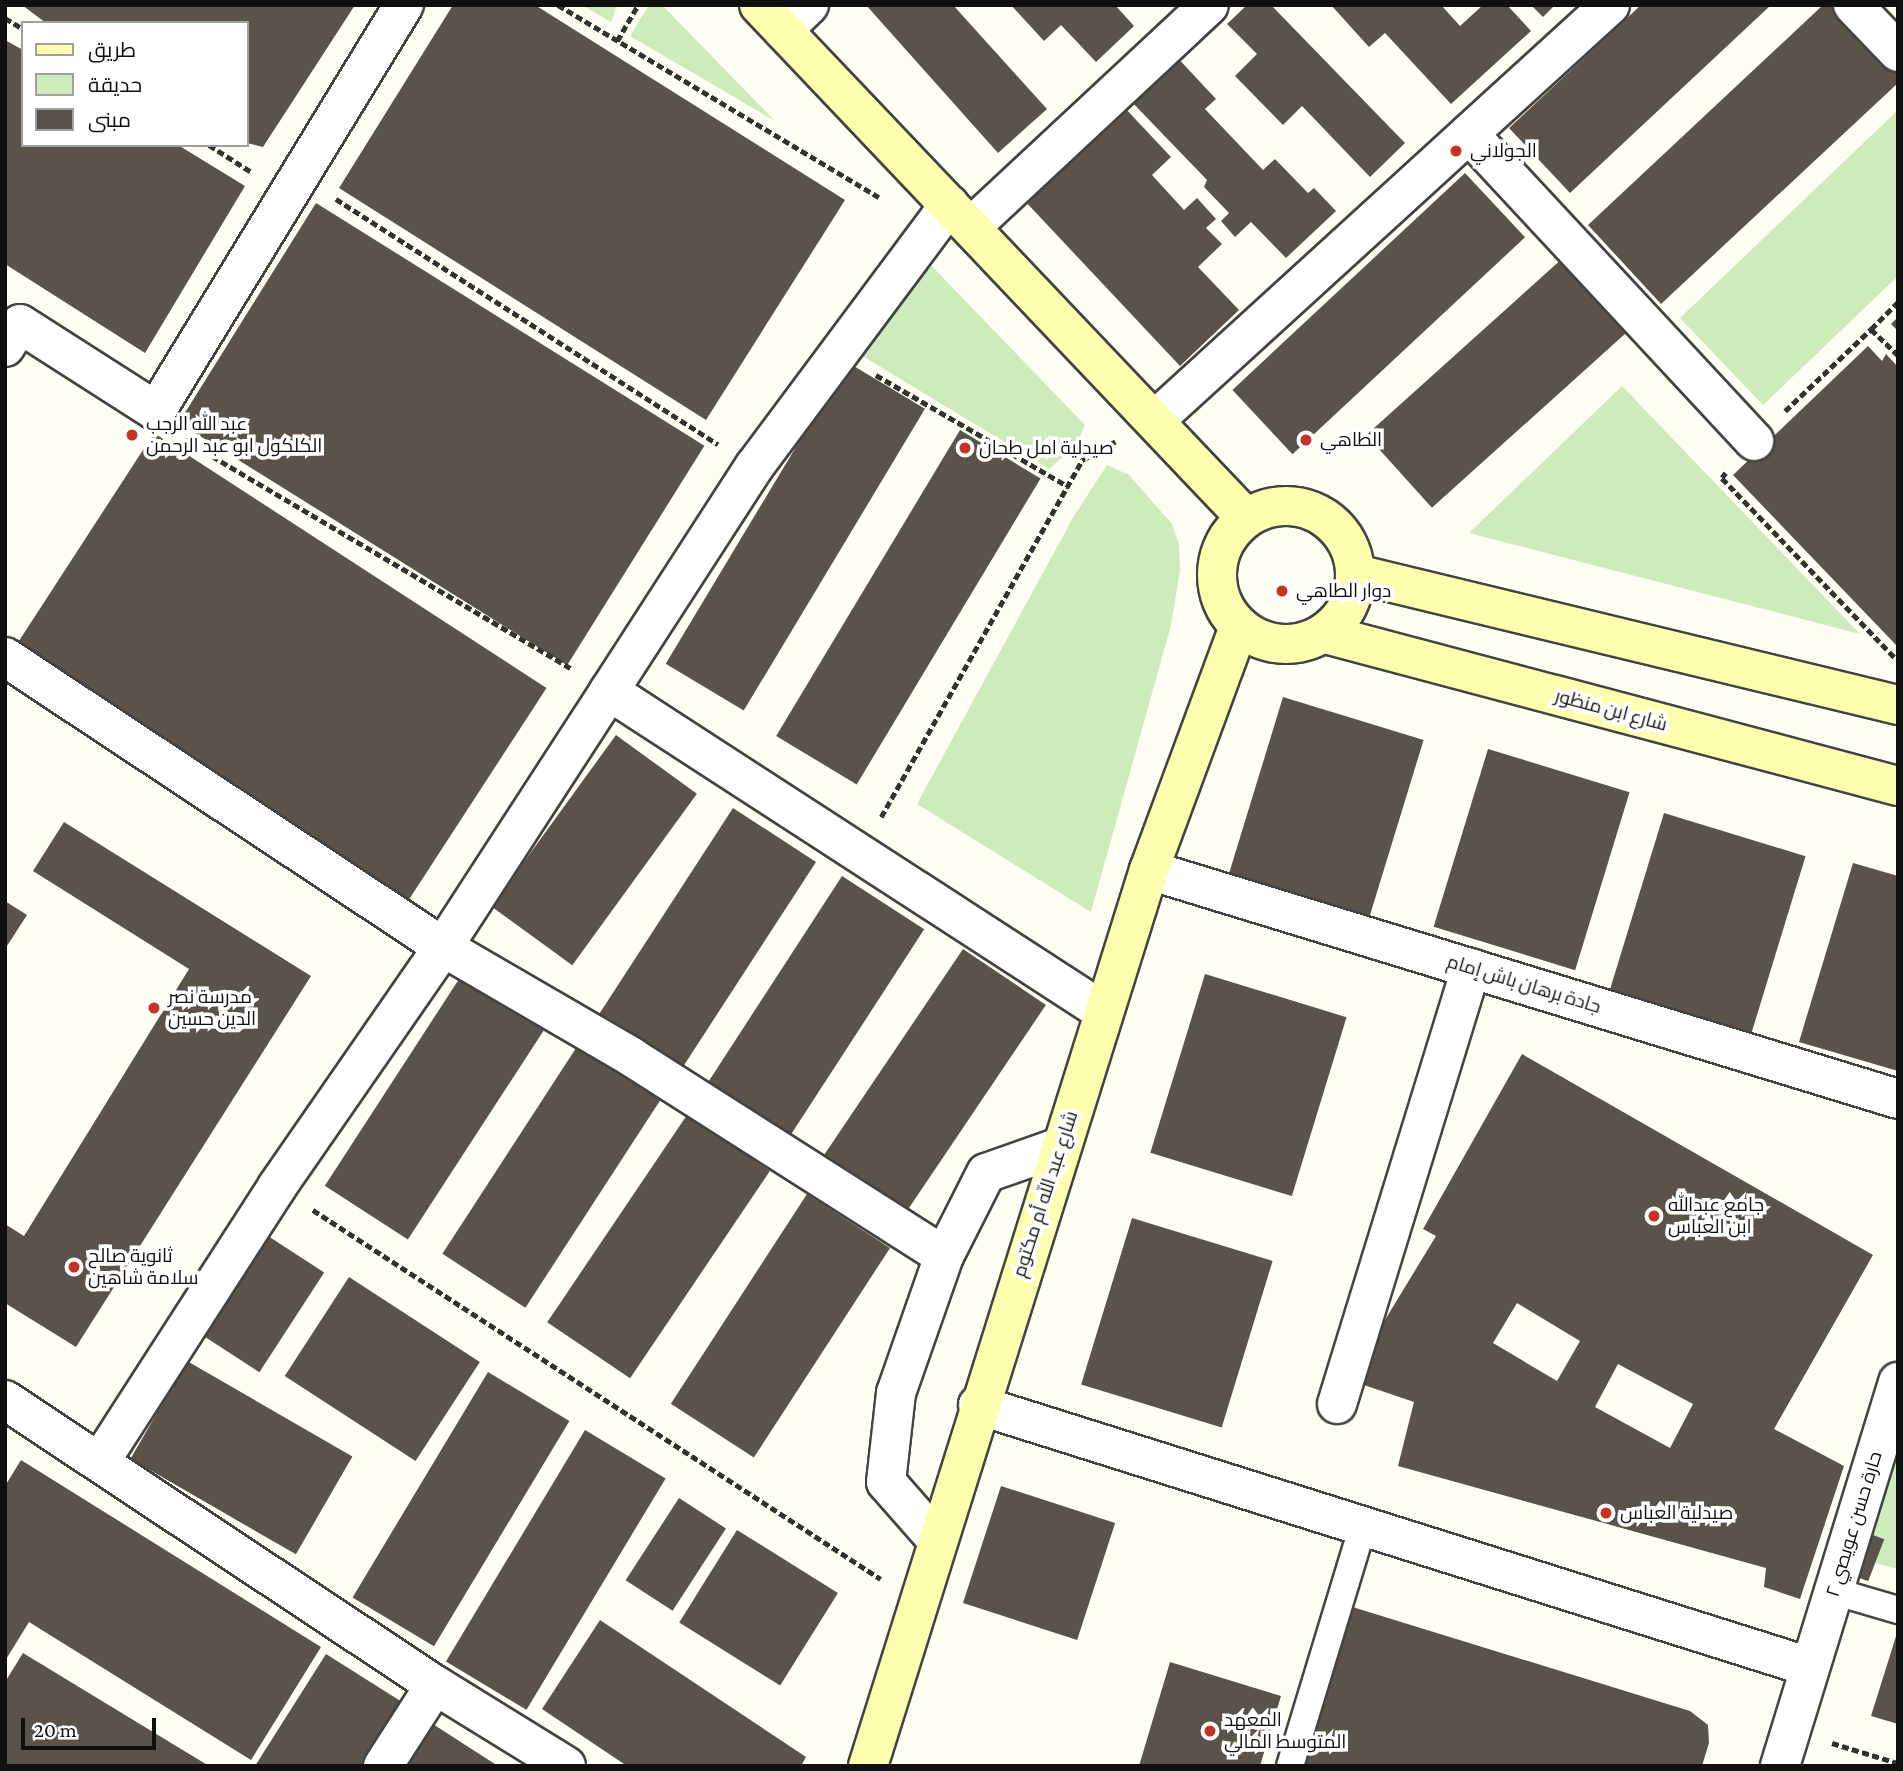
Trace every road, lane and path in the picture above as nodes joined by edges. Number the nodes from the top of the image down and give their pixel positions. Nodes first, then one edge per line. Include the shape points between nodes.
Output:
1 (404, 5) edge
2 (558, 5) edge
3 (638, 5) edge
4 (1209, 5) edge
5 (1610, 5) edge
6 (1853, 5) edge
7 (783, 14) edge
8 (5, 18) edge
9 (21, 28) edge
10 (617, 41) junction
11 (1898, 52) edge
12 (1469, 134) junction
13 (213, 147) edge
14 (293, 185) junction
15 (950, 220) junction
16 (1898, 302) edge
17 (1871, 329) junction
18 (5, 347) edge
19 (836, 352) junction
20 (1898, 355) edge
21 (156, 411) junction
22 (1155, 420) junction
23 (1754, 441) junction
24 (754, 467) junction
25 (1069, 487) junction
26 (1246, 518) junction
27 (1356, 573) junction
28 (1238, 627) junction
29 (1325, 634) junction
30 (5, 657) edge
31 (1898, 661) edge
32 (609, 691) junction
33 (1898, 705) edge
34 (1898, 786) edge
35 (861, 855) junction
36 (1149, 870) junction
37 (443, 947) junction
38 (1471, 968) junction
39 (1104, 1012) junction
40 (1898, 1099) edge
41 (1060, 1147) junction
42 (277, 1187) junction
43 (944, 1256) junction
44 (1898, 1382) edge
45 (5, 1400) edge
46 (1337, 1404) dead end
47 (978, 1405) junction
48 (101, 1460) junction
49 (1363, 1526) junction
50 (937, 1540) junction
51 (1833, 1591) junction
52 (919, 1600) junction
53 (1898, 1610) edge
54 (1810, 1667) junction
55 (435, 1685) junction
56 (1791, 1730) junction
57 (1898, 1763) edge
58 (383, 1766) edge
59 (565, 1766) edge
60 (868, 1766) edge
61 (1290, 1766) edge
62 (1780, 1766) edge

1 - 14 street
2 - 10 path
3 - 10 path
4 - 15 street
5 - 12 street
6 - 11 street
7 - 15 main road
8 - 9 path
10 - 15 path
12 - 22 street
12 - 23 street
13 - 14 path
14 - 21 street
14 - 24 path
15 - 19 street
15 - 22 main road
16 - 17 path
17 - 20 path
17 - 23 path
18 - 21 street via 20,324
19 - 24 street
19 - 25 path
21 - 32 path via 165,428
22 - 25 path via 1082,460
22 - 26 main road
23 - 31 path via 1722,478
24 - 32 street
25 - 35 path via 923,737
26 - 27 main road via 1286,505 1327,518 1347,543
26 - 28 main road via 1230,532 1216,570 1217,591
27 - 29 main road via 1353,596 1342,617
27 - 33 main road
28 - 29 main road via 1258,640 1281,645 1304,643
28 - 36 main road, شارع عبد اللّه أم مكتوم
29 - 34 main road, شارع ابن منظور
30 - 37 street
32 - 35 street
32 - 37 street
35 - 39 street
36 - 38 street, جادة برهان باش إمام
36 - 39 main road, شارع عبد اللّه أم مكتوم
37 - 42 street
37 - 43 street via 632,1057
38 - 40 street, جادة برهان باش إمام
38 - 46 street
39 - 41 main road, شارع عبد اللّه أم مكتوم
41 - 43 street via 986,1172
41 - 47 main road, شارع عبد اللّه أم مكتوم
42 - 48 street
42 - 52 path
43 - 50 street via 896,1393 886,1482
44 - 51 street, حارة حسن عويصي ٢
45 - 48 street
47 - 49 street
47 - 50 main road, شارع عبد اللّه أم مكتوم
48 - 55 street
49 - 54 street
49 - 61 lane
50 - 52 main road, شارع عبد اللّه أم مكتوم
51 - 53 lane
51 - 54 street, حارة حسن عويصي ٢
52 - 60 main road, شارع عبد اللّه أم مكتوم
54 - 56 street, حارة حسن عويصي ٢
55 - 58 street
55 - 59 street
56 - 57 path
56 - 62 street, حارة حسن عويصي ٢

